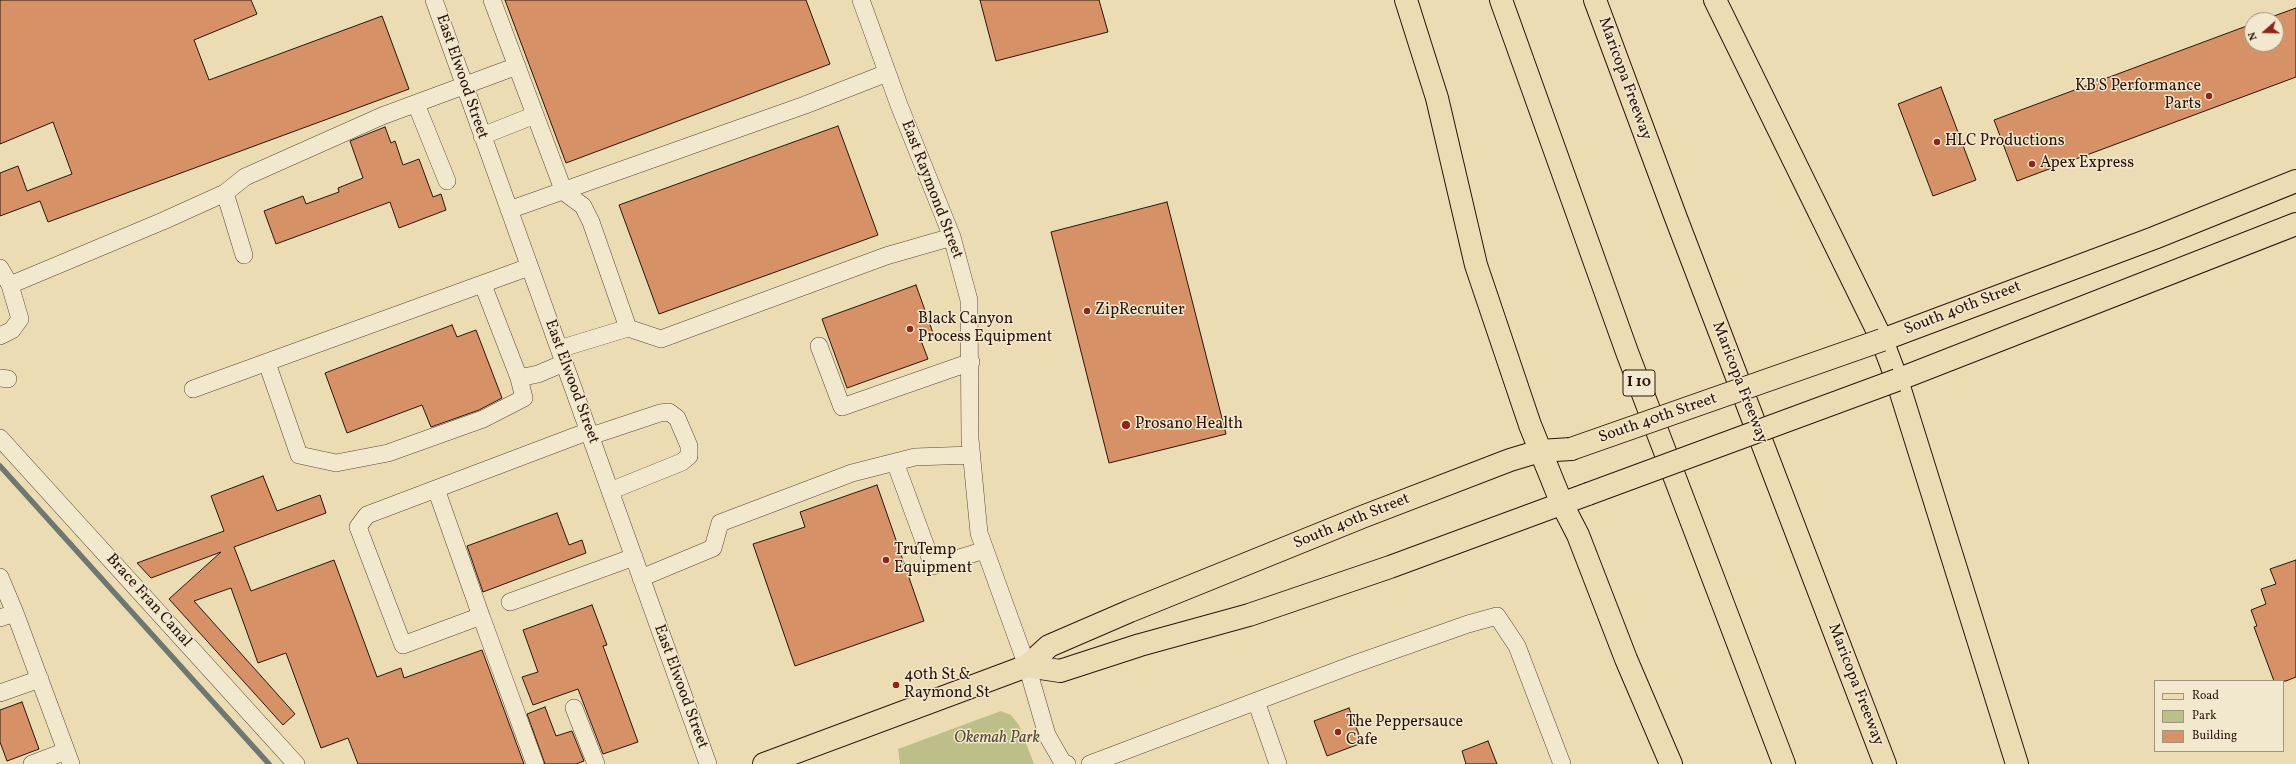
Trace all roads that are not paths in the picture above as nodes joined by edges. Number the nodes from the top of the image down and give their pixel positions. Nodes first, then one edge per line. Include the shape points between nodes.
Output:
1 (434, 0) edge
2 (492, 0) edge
3 (861, 0) edge
4 (1406, 0) edge
5 (1501, 0) edge
6 (1595, 0) edge
7 (1715, 0) edge
8 (517, 66) junction
9 (887, 73) junction
10 (464, 86) junction
11 (416, 104) junction
12 (535, 115) junction
13 (482, 136) junction
14 (447, 181) dead end
15 (2296, 181) edge
16 (564, 192) junction
17 (224, 193) junction
18 (509, 210) junction
19 (2296, 224) edge
20 (952, 237) junction
21 (244, 255) dead end
22 (529, 267) junction
23 (0, 268) edge
24 (10, 285) junction
25 (482, 285) junction
26 (628, 328) junction
27 (0, 336) edge
28 (1882, 340) junction
29 (819, 346) dead end
30 (562, 356) junction
31 (971, 362) junction
32 (267, 363) junction
33 (519, 378) junction
34 (1897, 380) junction
35 (193, 389) dead end
36 (590, 434) junction
37 (0, 438) edge
38 (1540, 451) junction
39 (972, 455) junction
40 (895, 462) junction
41 (436, 489) junction
42 (610, 491) junction
43 (1562, 504) junction
44 (985, 550) junction
45 (634, 558) junction
46 (0, 577) edge
47 (641, 578) junction
48 (510, 602) dead end
49 (8, 616) edge
50 (481, 616) junction
51 (1027, 666) junction
52 (40, 679) junction
53 (0, 693) edge
54 (1256, 701) junction
55 (574, 708) dead end
56 (800, 757) edge
57 (69, 758) edge
58 (32, 764) edge
59 (296, 764) edge
60 (535, 764) edge
61 (596, 764) edge
62 (708, 764) edge
63 (764, 764) edge
64 (1067, 764) edge
65 (1090, 764) edge
66 (1278, 764) edge
67 (1562, 764) edge
68 (1671, 764) edge
69 (1784, 764) edge
70 (1885, 764) edge
71 (2017, 764) edge

1 - 10 street, East Elwood Street
2 - 8 street
3 - 9 street, East Raymond Street
4 - 38 main road via 1437,98 1476,265
5 - 69 main road, I 10 via 1627,352
6 - 70 main road, Maricopa Freeway via 1681,233
7 - 28 main road
8 - 10 street
8 - 12 street
9 - 16 street
9 - 20 street, East Raymond Street
10 - 11 street
10 - 13 street, East Elwood Street
11 - 14 street
11 - 17 street via 382,116 245,177
12 - 13 street
12 - 16 street
13 - 18 street, East Elwood Street
15 - 28 main road, South 40th Street via 2154,238
16 - 18 street
16 - 26 street via 583,206 591,222
17 - 21 street
17 - 24 street
18 - 22 street, East Elwood Street
19 - 34 main road, South 40th Street
20 - 26 street via 886,256 661,339
20 - 31 street, East Raymond Street via 969,300
22 - 25 street
22 - 30 street, East Elwood Street
23 - 24 street
24 - 27 street via 20,319 12,330
25 - 32 street
25 - 33 street
26 - 30 street
28 - 34 main road
28 - 38 main road, South 40th Street, bridge via 1571,449
29 - 31 street via 842,407
30 - 33 street via 538,374
30 - 36 street, East Elwood Street
31 - 39 street, East Raymond Street
32 - 33 street via 299,455 336,463 388,453 483,419 524,398
32 - 35 street
34 - 43 main road, South 40th Street, bridge
34 - 71 main road
36 - 41 street
36 - 42 street, East Elwood Street
36 - 42 street via 669,412 677,418 689,446 689,456 682,462
37 - 59 street, Brace Fran Canal
38 - 43 main road
38 - 51 main road, South 40th Street via 1510,460 1384,509 1130,611 1049,646
39 - 40 street via 915,457
39 - 44 street, East Raymond Street via 979,533
40 - 44 street via 933,566
40 - 47 street via 852,473 720,523 714,548
41 - 50 street
41 - 50 street via 367,515 358,527 403,646
42 - 45 street, East Elwood Street
43 - 51 main road, South 40th Street via 1249,615 1140,645 1060,671
43 - 68 main road via 1578,535 1626,659
44 - 51 street, East Raymond Street
45 - 47 street, East Elwood Street
45 - 48 street
46 - 49 street
47 - 62 street, East Elwood Street
49 - 52 street
50 - 60 street
51 - 56 main road, South 40th Street
51 - 64 street via 1047,735 1063,763
52 - 53 street
52 - 57 street
54 - 65 street
54 - 66 street
54 - 67 street via 1468,624 1497,616 1517,646
55 - 61 street
56 - 63 main road, South 40th Street
57 - 58 street

